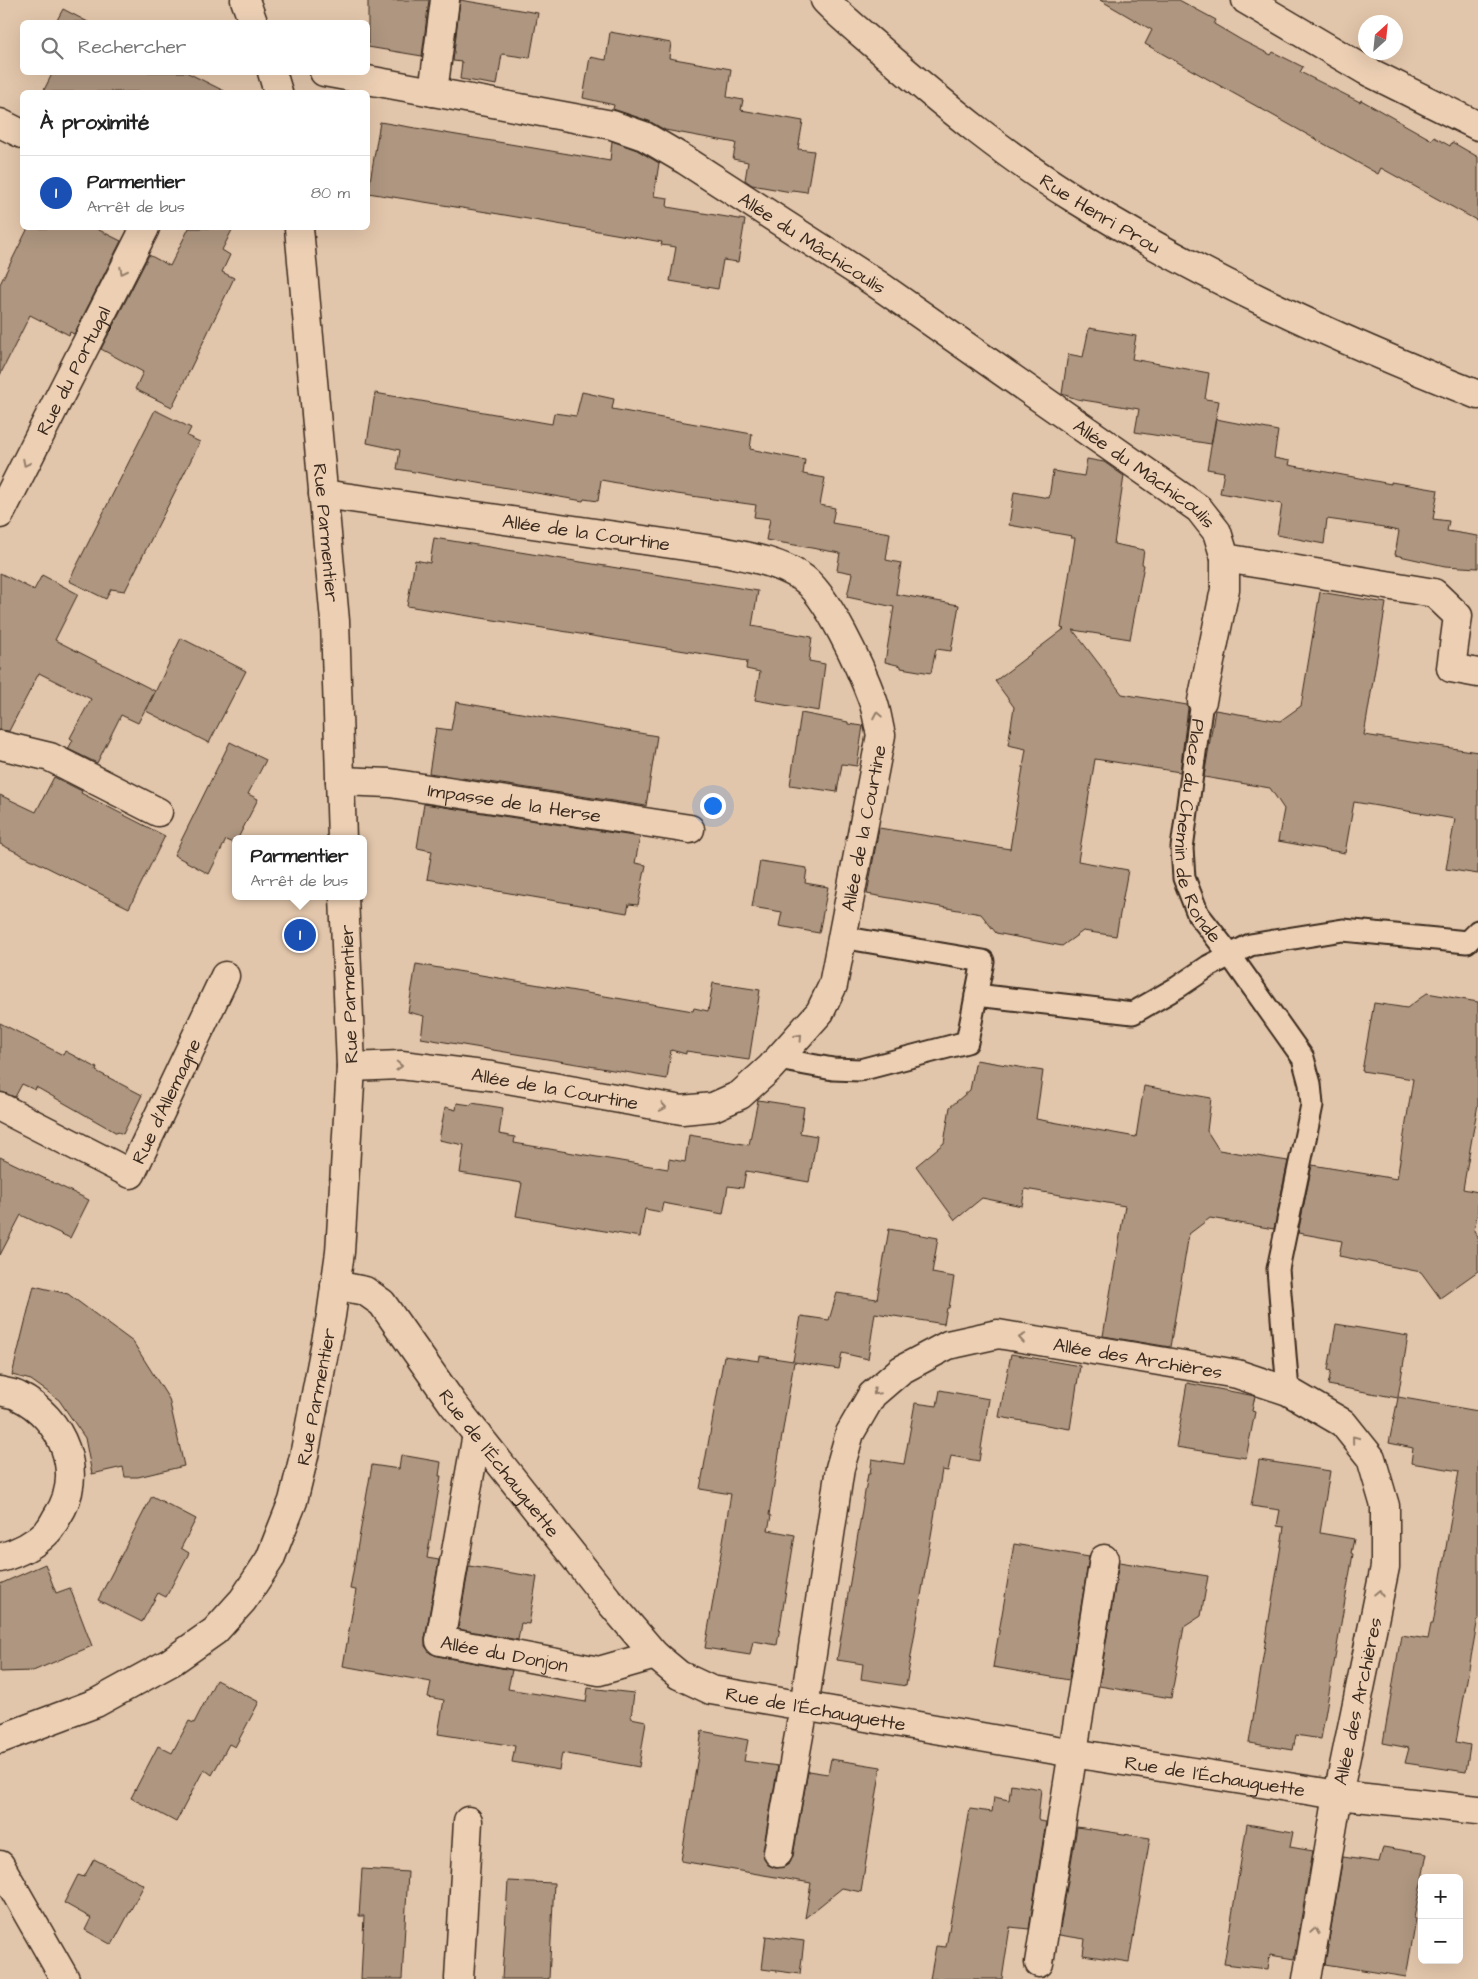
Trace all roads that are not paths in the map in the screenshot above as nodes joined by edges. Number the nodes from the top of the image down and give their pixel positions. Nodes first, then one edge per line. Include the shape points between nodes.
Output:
1 (245, 0) edge
2 (445, 0) edge
3 (825, 0) edge
4 (1246, 0) edge
5 (252, 20) edge
6 (273, 75) edge
7 (340, 75) edge
8 (277, 90) edge
9 (433, 92) junction
10 (0, 123) edge
11 (1478, 126) edge
12 (20, 133) edge
13 (145, 230) edge
14 (299, 230) edge
15 (1412, 368) junction
16 (1478, 375) edge
17 (1478, 395) edge
18 (323, 494) junction
19 (0, 514) edge
20 (1225, 558) junction
21 (1478, 673) edge
22 (1202, 700) joint
23 (0, 745) edge
24 (340, 781) junction
25 (158, 812) dead end
26 (690, 829) dead end
27 (342, 835) edge
28 (344, 900) edge
29 (842, 937) junction
30 (1474, 943) edge
31 (1230, 955) junction
32 (225, 976) dead end
33 (976, 995) junction
34 (778, 1059) junction
35 (351, 1067) junction
36 (0, 1107) edge
37 (335, 1285) junction
38 (0, 1391) edge
39 (1288, 1391) junction
40 (477, 1434) junction
41 (0, 1558) edge
42 (1104, 1559) dead end
43 (655, 1655) junction
44 (804, 1707) junction
45 (0, 1739) edge
46 (1073, 1752) junction
47 (1338, 1795) junction
48 (1478, 1810) edge
49 (468, 1821) dead end
50 (778, 1853) dead end
51 (0, 1865) edge
52 (1039, 1962) dead end
53 (65, 1979) edge
54 (459, 1979) edge
55 (1307, 1979) edge

1 - 5 street
2 - 9 street
3 - 15 street, Rue Henri Prou via 936,97 990,140 1071,196 1205,272 1335,336
4 - 11 street via 1365,70
6 - 8 street
7 - 9 street, Allée du Mâchicoulis
9 - 20 street, Allée du Mâchicoulis via 612,124 644,136 685,160 877,284 1199,509 1217,532
10 - 12 street
13 -> 19 street, Rue du Portugal
14 - 18 street, Rue Parmentier
15 - 16 street, Rue Henri Prou
15 - 17 street, Rue Henri Prou
18 - 24 street, Rue Parmentier via 335,621
29 -> 18 street, Allée de la Courtine via 881,735 874,703 853,653 824,602 802,577 778,564 720,551
20 - 21 street via 1434,593 1458,616 1451,668
20 - 22 street, Allée du Mâchicoulis via 1225,589
22 - 31 street, Place du Chemin de Ronde via 1182,848 1184,878 1198,914
23 - 25 street via 50,757
24 - 26 street, Impasse de la Herse via 390,783
24 - 27 street, Rue Parmentier
28 - 35 street, Rue Parmentier
29 - 33 street via 983,961
34 -> 29 street, Allée de la Courtine via 820,1012 833,985
30 - 31 street, Place du Chemin de Ronde via 1343,930 1250,945
31 - 33 street, Place du Chemin de Ronde via 1133,1013
31 - 39 street, Place du Chemin de Ronde via 1303,1058 1310,1084 1312,1105 1278,1269
32 - 36 street, Rue d'Allemagne via 131,1174
33 - 34 street via 967,1042 860,1070 833,1069
35 -> 34 street, Allée de la Courtine via 401,1065 491,1076 682,1110 713,1107 740,1095
35 - 37 street, Rue Parmentier via 340,1252
37 - 40 street, Rue de l'Échauguette via 365,1291 382,1303
37 - 45 street, Rue Parmentier via 330,1326 293,1500 270,1559 243,1600 215,1631 171,1662 96,1703
38 - 41 street via 18,1395 42,1411 58,1429 69,1457 69,1487 63,1508 47,1533 23,1551
39 -> 44 street, Allée des Archières via 1237,1374 998,1334 948,1345 901,1370 872,1395 850,1432 840,1468
47 -> 39 street, Allée des Archières via 1385,1567 1385,1506 1371,1458 1343,1423
40 - 43 street, Rue de l'Échauguette
40 - 43 street, Allée du Donjon via 440,1641 599,1671
42 - 46 street
43 - 44 street, Rue de l'Échauguette via 679,1675 711,1690
44 - 46 street, Rue de l'Échauguette
44 - 50 street, Allée des Archières
46 - 47 street, Rue de l'Échauguette
46 - 52 street
47 - 48 street, Rue de l'Échauguette
55 -> 47 street, Allée des Archières
49 - 54 street
51 - 53 street

